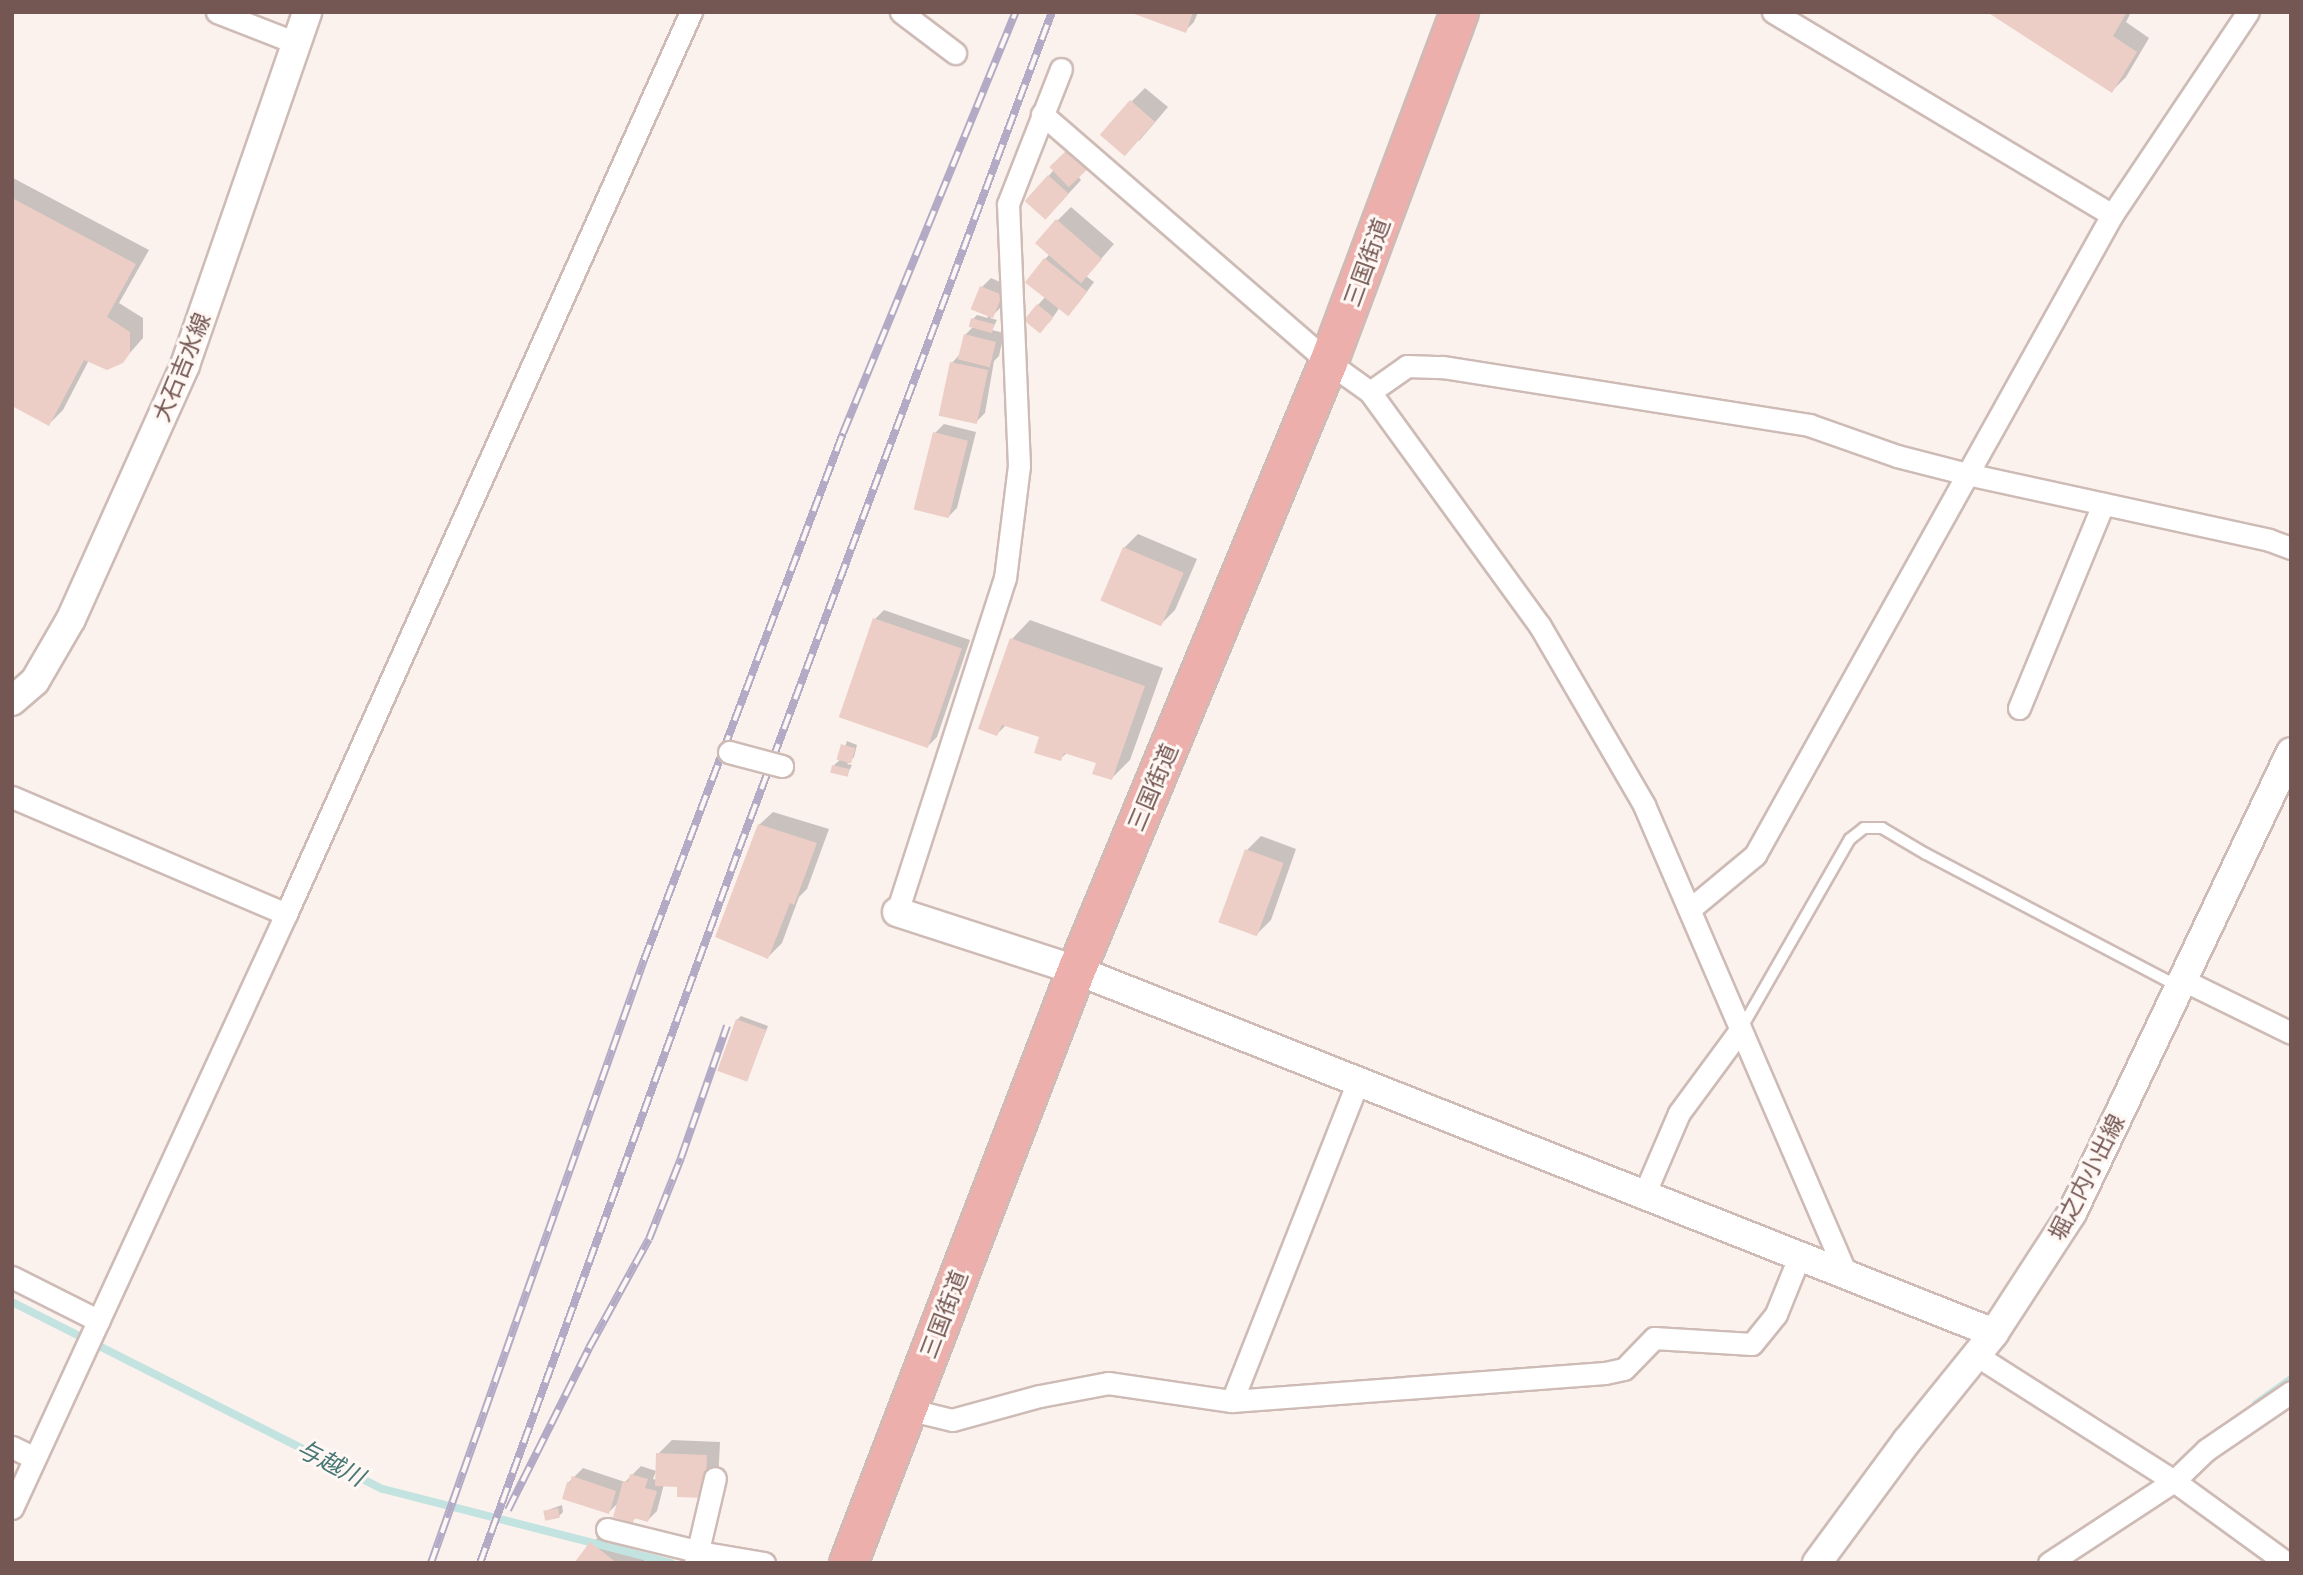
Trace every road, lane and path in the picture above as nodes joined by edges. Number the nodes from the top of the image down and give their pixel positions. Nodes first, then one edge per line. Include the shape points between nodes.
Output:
1 (217, 12) edge
2 (307, 12) edge
3 (691, 12) edge
4 (901, 12) edge
5 (1459, 12) edge
6 (1773, 12) edge
7 (2248, 12) edge
8 (296, 43) junction
9 (955, 53) dead end
10 (1061, 69) dead end
11 (1042, 114) junction
12 (2112, 215) junction
13 (1328, 362) junction
14 (1370, 392) junction
15 (1967, 474) junction
16 (2103, 504) junction
17 (2291, 548) edge
18 (12, 701) edge
19 (2019, 708) dead end
20 (729, 752) dead end
21 (2291, 752) edge
22 (782, 766) dead end
23 (12, 797) edge
24 (1690, 909) junction
25 (897, 912) joint
26 (286, 914) junction
27 (1076, 970) junction
28 (2181, 983) junction
29 (1741, 1029) junction
30 (2291, 1033) edge
31 (1357, 1083) junction
32 (1643, 1197) junction
33 (1799, 1257) junction
34 (1847, 1276) junction
35 (12, 1277) edge
36 (99, 1321) junction
37 (1994, 1333) junction
38 (1976, 1355) junction
39 (2291, 1392) edge
40 (1233, 1401) junction
41 (906, 1409) junction
42 (12, 1447) edge
43 (35, 1458) junction
44 (715, 1478) dead end
45 (2174, 1481) junction
46 (12, 1508) edge
47 (607, 1529) dead end
48 (697, 1556) edge
49 (2286, 1558) edge
50 (764, 1563) edge
51 (848, 1563) edge
52 (1817, 1563) edge
53 (2049, 1563) edge

1 - 8 street
2 - 8 main road, 大石吉水線
3 - 26 street
4 - 9 street
5 - 13 highway, 三国街道
6 - 12 street
7 - 12 street
8 - 18 main road, 大石吉水線 via 185,365 71,618 35,681
10 - 11 street
11 - 13 street
11 - 25 street via 1008,204 1019,466 1005,578
12 - 15 street
13 - 14 street
13 - 27 highway, 三国街道
14 - 15 street via 1408,366 1443,368 1809,425
14 - 24 street via 1540,626 1644,805
15 - 16 street
15 - 24 street via 1755,855
16 - 17 street
16 - 19 street
20 - 22 street, bridge
21 - 28 main road, 堀之内小出線
23 - 26 street
24 - 29 street
25 - 27 main road
26 - 36 street
27 - 31 main road
27 - 41 highway, 三国街道
28 - 29 lane via 1882,828 1864,828 1850,839
28 - 30 street
28 - 37 main road, 堀之内小出線 via 2072,1213
29 - 32 street via 1679,1113
29 - 34 street
31 - 32 main road
31 - 40 street
32 - 33 main road
33 - 34 main road
33 - 40 street via 1776,1314 1752,1344 1654,1338 1624,1369 1605,1373
34 - 37 main road
35 - 36 street
36 - 43 street
37 - 38 main road, 堀之内小出線
38 - 45 street
38 - 52 main road, 堀之内小出線
39 - 45 street via 2206,1450
40 - 41 street via 1108,1383 953,1420
41 - 51 highway, 三国街道
42 - 43 street
43 - 46 street
44 - 48 street
45 - 49 street
45 - 53 street
47 - 48 street
48 - 50 street

